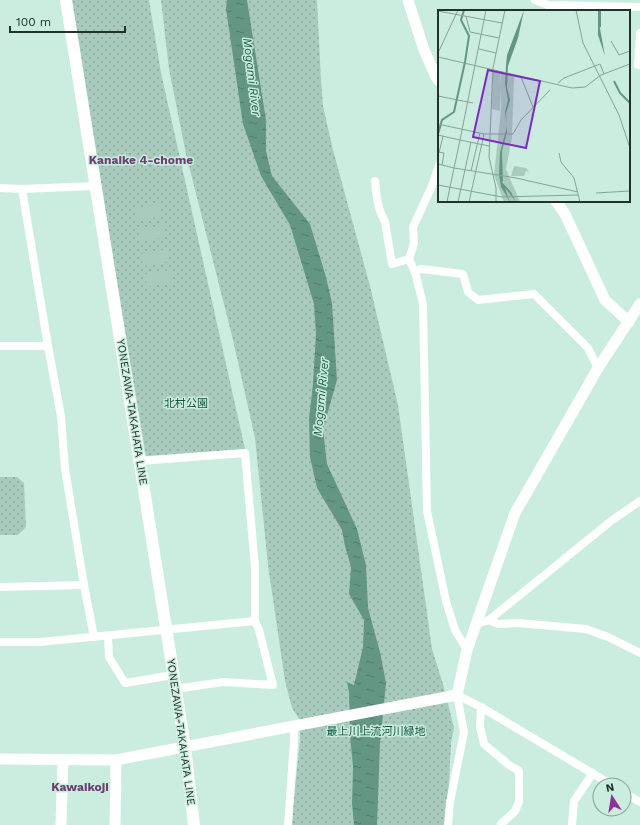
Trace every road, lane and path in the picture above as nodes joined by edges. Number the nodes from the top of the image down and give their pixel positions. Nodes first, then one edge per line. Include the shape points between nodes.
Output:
1 (66, 0) edge
2 (408, 0) edge
3 (534, 0) edge
4 (640, 7) edge
5 (640, 34) edge
6 (638, 65) dead end
7 (438, 79) edge
8 (438, 167) edge
9 (375, 180) dead end
10 (95, 186) junction
11 (0, 188) edge
12 (22, 188) junction
13 (557, 202) edge
14 (409, 259) junction
15 (415, 272) junction
16 (640, 304) edge
17 (629, 322) junction
18 (0, 346) edge
19 (48, 346) junction
20 (598, 368) junction
21 (140, 461) junction
22 (640, 501) edge
23 (84, 585) junction
24 (0, 587) edge
25 (489, 620) junction
26 (255, 621) junction
27 (476, 624) junction
28 (166, 629) junction
29 (108, 636) junction
30 (94, 637) junction
31 (0, 642) edge
32 (467, 650) junction
33 (640, 653) edge
34 (173, 675) junction
35 (175, 689) junction
36 (457, 696) junction
37 (482, 707) junction
38 (294, 726) junction
39 (185, 747) junction
40 (0, 759) edge
41 (63, 760) junction
42 (116, 760) junction
43 (592, 773) junction
44 (599, 777) edge
45 (61, 825) edge
46 (115, 825) edge
47 (194, 825) edge
48 (288, 825) edge
49 (448, 825) edge
50 (502, 825) edge
51 (572, 825) edge

1 - 10 main road, YONEZAWA-TAKAHATA LINE
2 - 7 street via 424,50
3 - 4 street via 548,5
5 - 6 street
8 - 14 street via 413,227 414,243
9 - 14 street via 392,264
10 - 12 street
10 - 21 main road, YONEZAWA-TAKAHATA LINE
11 - 12 street
12 - 19 street
13 - 17 street via 565,214 605,300
14 - 15 street
15 - 20 street via 421,269 463,274 468,292 478,300 534,294 588,348
15 - 32 street via 423,304 427,511 446,601 455,630
16 - 17 street
17 - 20 street
18 - 19 street
19 - 23 street via 61,416 65,469
20 - 27 street via 515,513
21 - 26 street via 244,453 255,566
21 - 28 main road, YONEZAWA-TAKAHATA LINE
22 - 25 street via 611,521
23 - 24 street
23 - 30 street
25 - 27 street
25 - 33 street via 498,624 518,623 586,629
26 - 28 street
26 - 35 street via 272,685 223,682
27 - 32 street
28 - 29 street
28 - 34 main road, YONEZAWA-TAKAHATA LINE
29 - 30 street
29 - 34 street via 109,657 125,683
30 - 31 street via 40,642
32 - 36 street
34 - 35 main road, YONEZAWA-TAKAHATA LINE
35 - 39 main road, YONEZAWA-TAKAHATA LINE
36 - 37 street
36 - 38 street
36 - 49 street via 464,732
37 - 43 street
37 - 50 street via 480,727 484,744 519,771 519,802 515,811
38 - 39 street
38 - 48 street
39 - 42 street
39 - 47 main road, YONEZAWA-TAKAHATA LINE
40 - 41 street
41 - 42 street
41 - 45 street
42 - 46 street
43 - 44 street
43 - 51 street via 574,801

